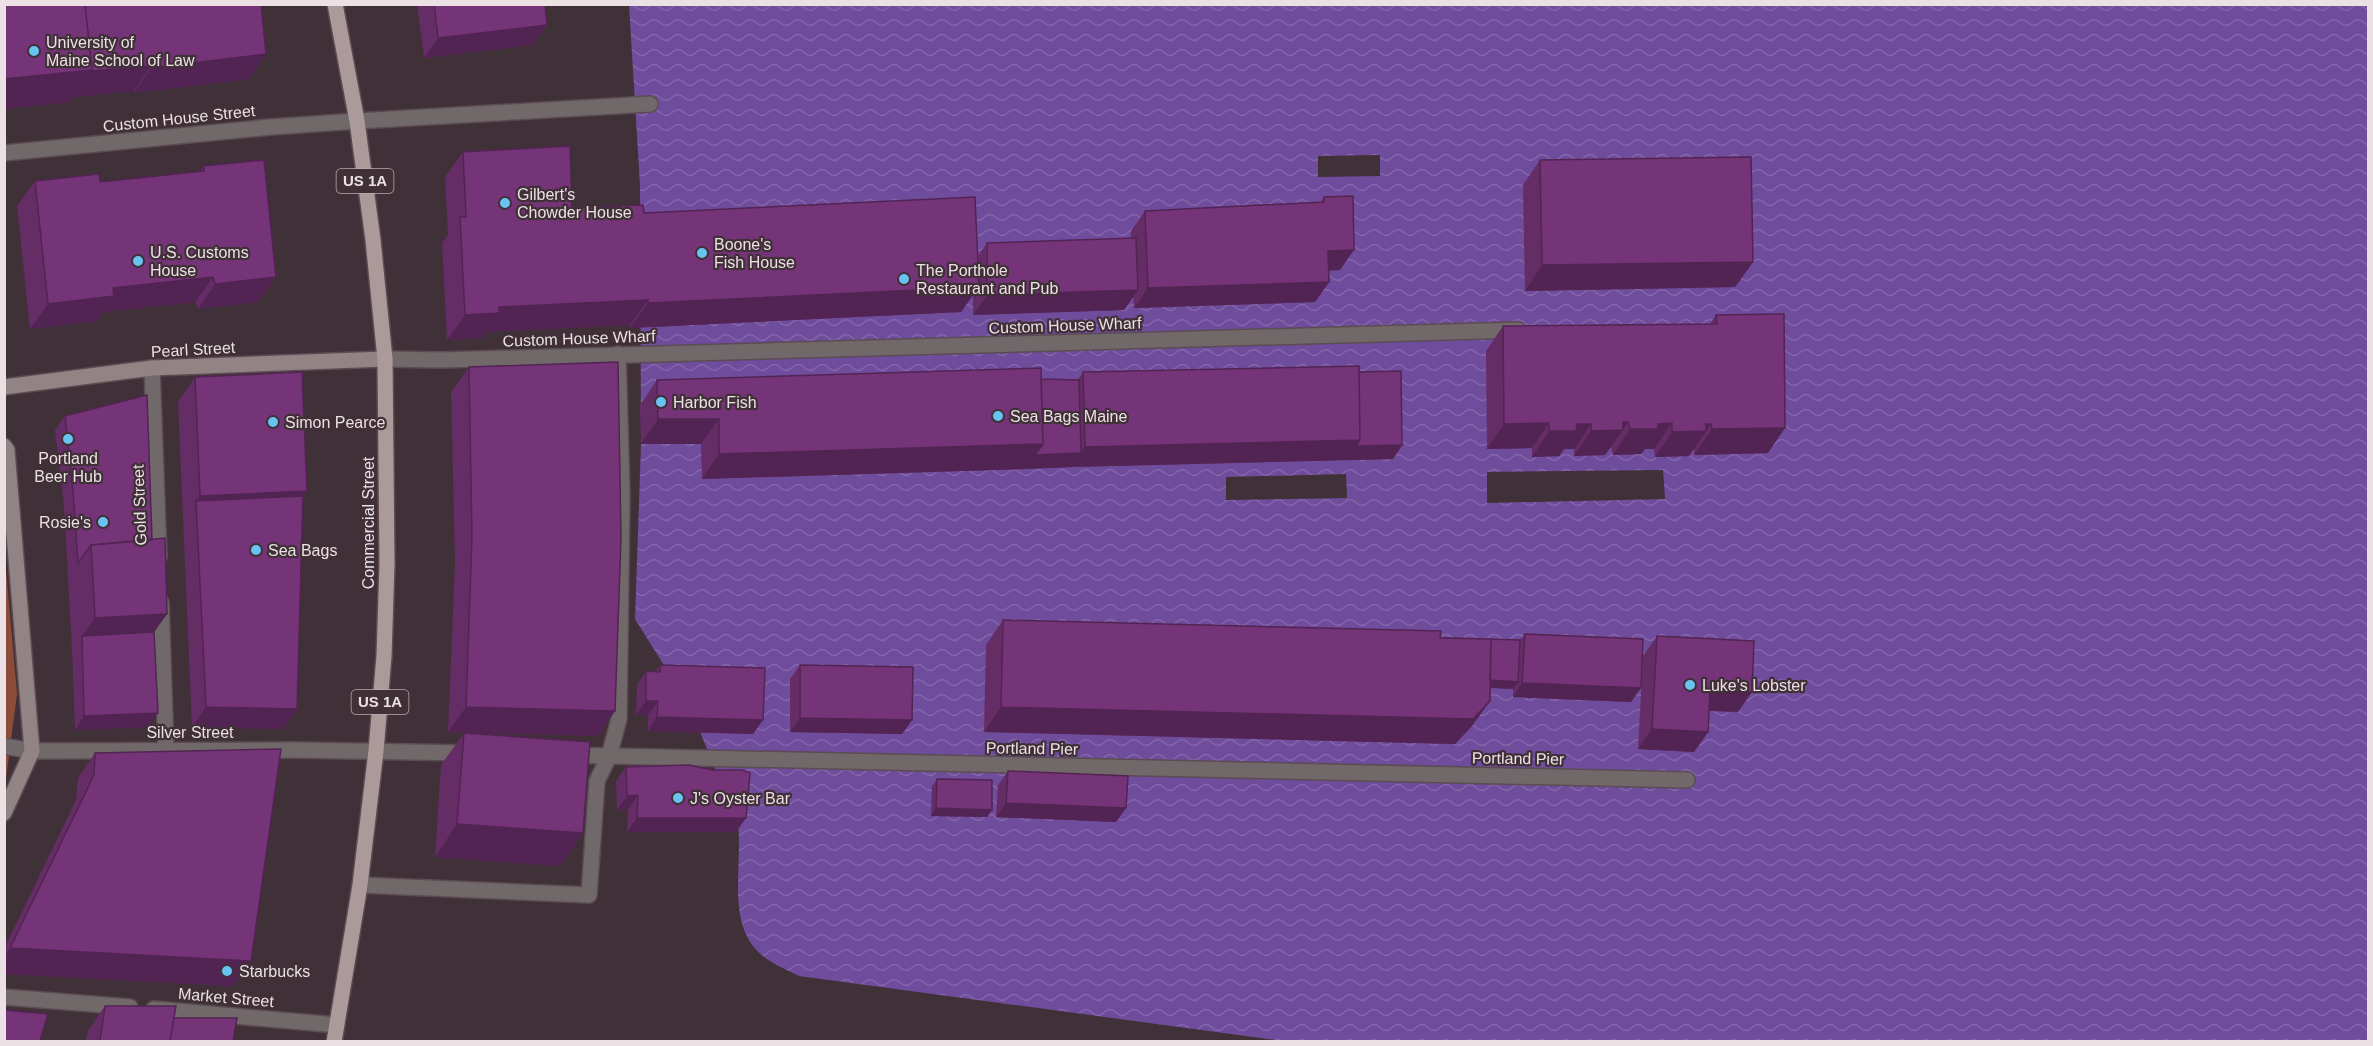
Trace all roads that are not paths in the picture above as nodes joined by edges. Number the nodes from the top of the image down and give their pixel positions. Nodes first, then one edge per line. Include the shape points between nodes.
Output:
1 (334, 4) edge
2 (650, 104) dead end
3 (357, 122) junction
4 (4, 153) edge
5 (1530, 330) edge
6 (618, 354) junction
7 (385, 359) junction
8 (152, 368) junction
9 (4, 387) edge
10 (4, 446) edge
11 (4, 746) edge
12 (166, 749) junction
13 (32, 751) junction
14 (376, 751) junction
15 (479, 753) edge
16 (550, 755) edge
17 (609, 756) junction
18 (1687, 780) dead end
19 (4, 813) edge
20 (360, 885) junction
21 (4, 997) edge
22 (337, 1025) junction
23 (334, 1041) edge

1 - 3 main road, Commercial Street / US 1A
2 - 3 street, Custom House Street
3 - 4 street, Custom House Street
3 - 7 main road, Commercial Street / US 1A
5 - 6 street, Custom House Wharf
6 - 7 street, Custom House Wharf
6 - 17 street via 622,493 619,719
7 - 8 street, Pearl Street
7 - 14 main road, Commercial Street / US 1A via 387,564
8 - 9 street, Pearl Street
8 - 12 street, Gold Street
10 - 13 street
11 - 13 street, Silver Street
12 - 13 street, Silver Street
12 - 14 street, Silver Street
13 - 19 street
14 - 15 street
14 - 20 main road, Commercial Street / US 1A
16 - 17 street, Portland Pier
17 - 18 street, Portland Pier
17 - 20 street via 597,781 589,895
20 - 22 main road, Commercial Street / US 1A
21 - 22 street, Market Street
22 - 23 main road, Commercial Street / US 1A

